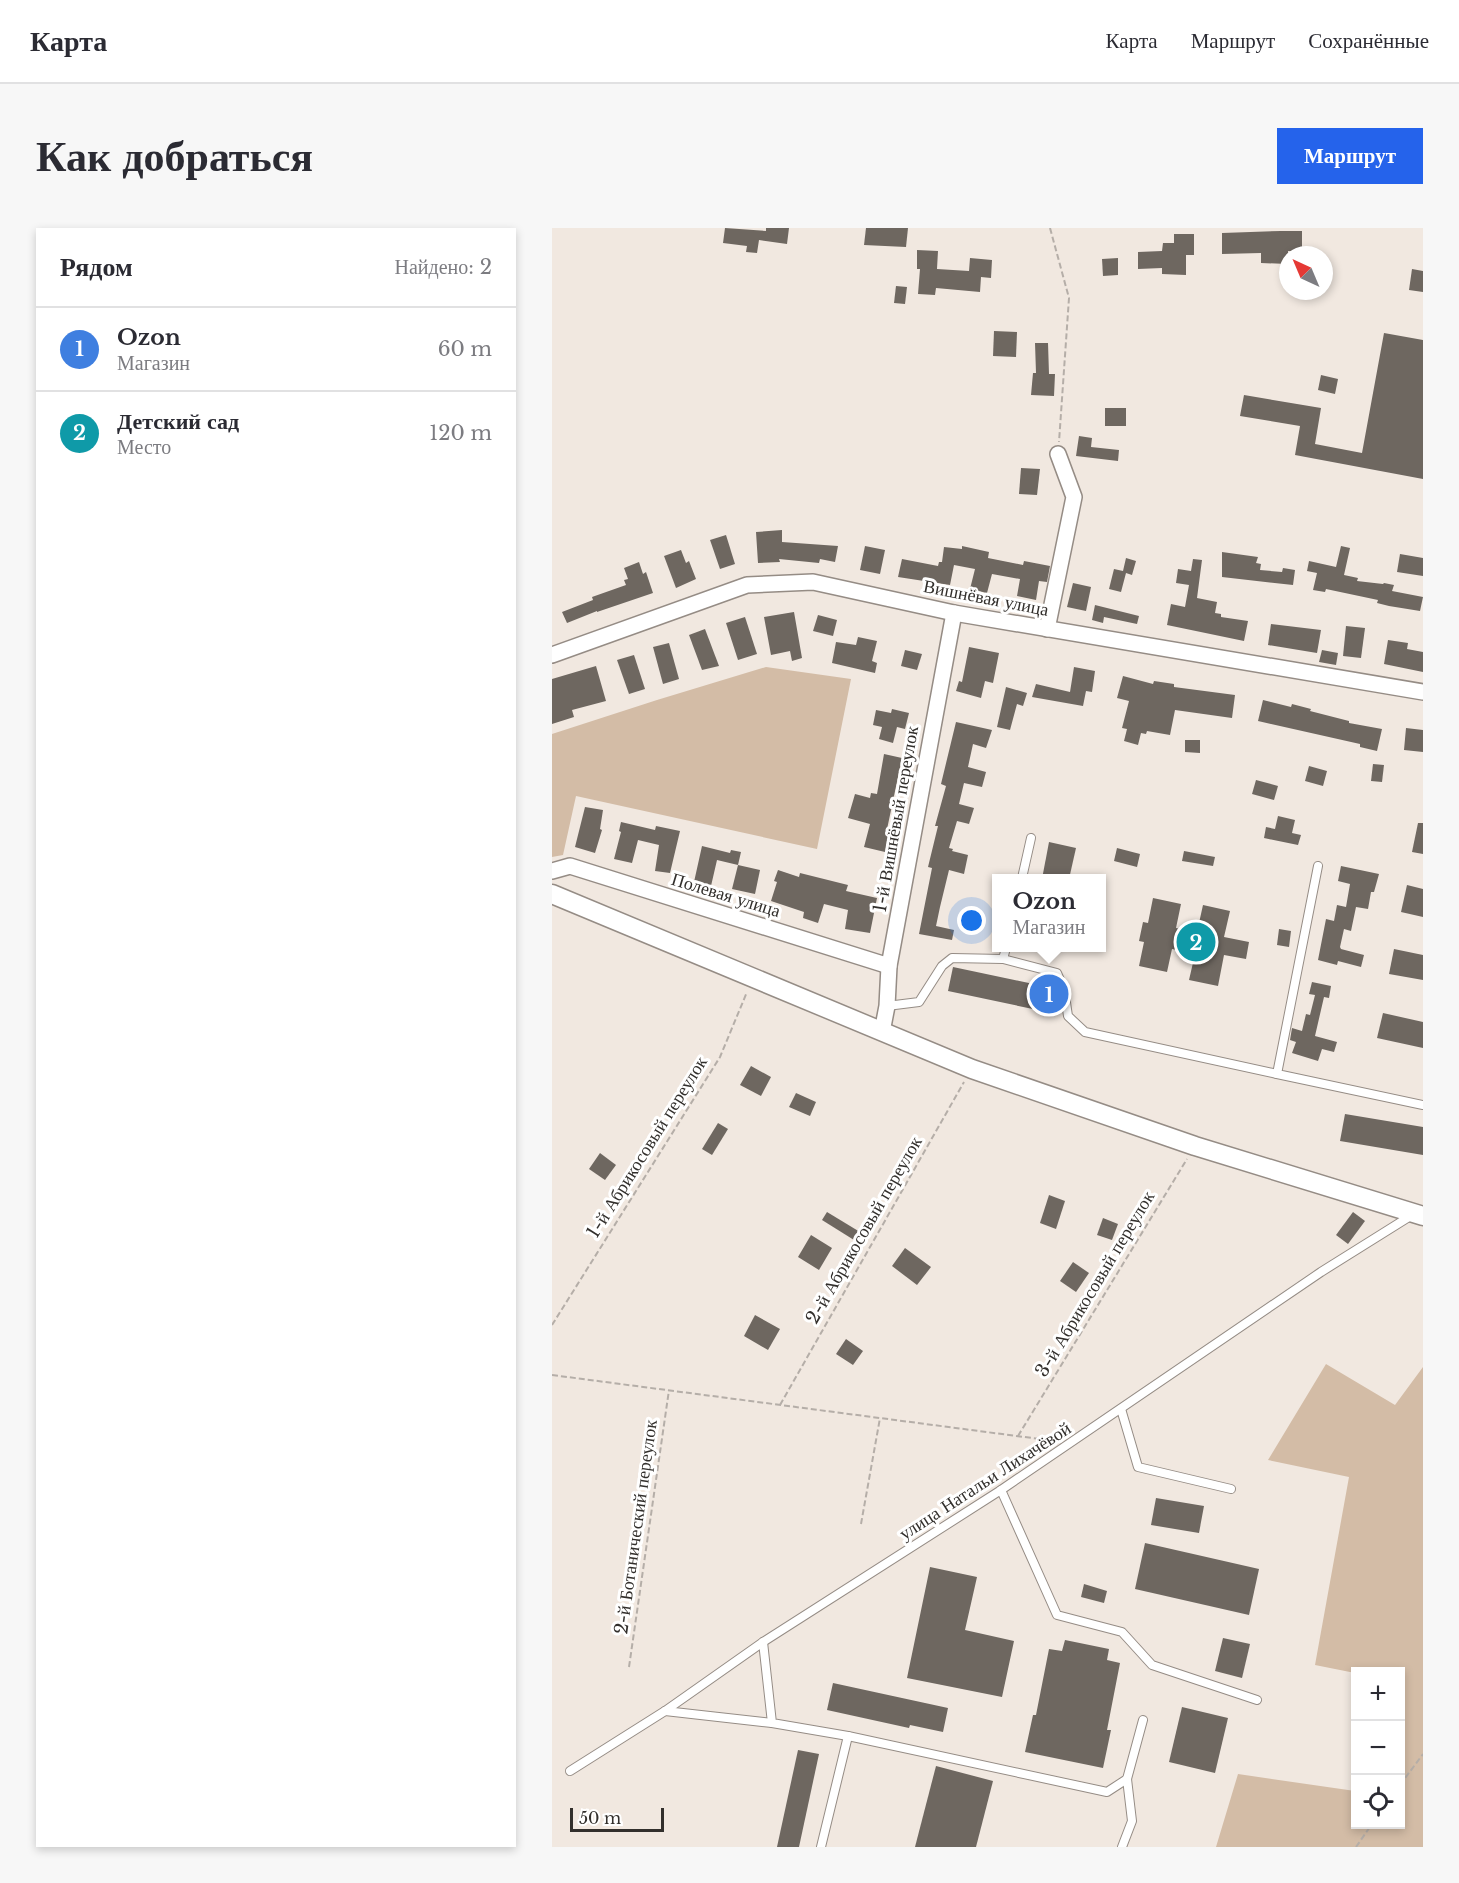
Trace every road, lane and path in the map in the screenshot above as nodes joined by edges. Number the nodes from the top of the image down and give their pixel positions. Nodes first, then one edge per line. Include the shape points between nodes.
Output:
1 (1050, 228) edge
2 (1058, 454) joint
3 (954, 613) junction
4 (1047, 629) junction
5 (552, 655) edge
6 (1423, 692) edge
7 (1031, 838) dead end
8 (1318, 866) dead end
9 (552, 871) edge
10 (1023, 874) edge
11 (552, 894) edge
12 (1005, 952) edge
13 (1004, 959) junction
14 (889, 966) junction
15 (753, 978) junction
16 (887, 1006) junction
17 (882, 1032) junction
18 (972, 1069) junction
19 (1277, 1074) junction
20 (1423, 1106) edge
21 (1195, 1146) junction
22 (1419, 1215) edge
23 (552, 1325) edge
24 (552, 1375) edge
25 (669, 1390) junction
26 (780, 1405) junction
27 (1120, 1409) junction
28 (880, 1418) junction
29 (1017, 1436) junction
30 (1070, 1443) junction
31 (1231, 1489) dead end
32 (1001, 1490) junction
33 (861, 1524) dead end
34 (763, 1642) junction
35 (629, 1667) dead end
36 (1257, 1700) dead end
37 (665, 1711) junction
38 (1143, 1720) dead end
39 (772, 1724) junction
40 (848, 1736) junction
41 (1423, 1754) edge
42 (570, 1771) dead end
43 (1127, 1779) junction
44 (1405, 1779) edge
45 (1369, 1829) edge
46 (821, 1847) edge
47 (1122, 1847) edge
48 (1356, 1847) edge

1 - 2 path via 1069,298
2 - 4 street via 1074,497
3 - 4 street, Вишнёвая улица
3 - 5 street, Вишнёвая улица via 813,582 747,585
3 - 14 street, 1-й Вишнёвый переулок
4 - 6 street, Вишнёвая улица
7 - 10 lane
8 - 19 lane
9 - 14 street, Полевая улица via 570,866
11 - 15 street
12 - 13 lane
13 - 16 lane via 952,958 942,966 919,1002
13 - 19 lane via 1058,973 1068,1016 1085,1032
14 - 16 street, 1-й Вишнёвый переулок
15 - 17 street
15 - 23 path, 1-й Абрикосовый переулок via 720,1057
16 - 17 street, 1-й Вишнёвый переулок
17 - 18 street
18 - 21 street
18 - 26 path, 2-й Абрикосовый переулок
19 - 20 lane
21 - 22 street
21 - 29 path, 3-й Абрикосовый переулок
22 - 27 lane, улица Натальи Лихачёвой via 1320,1272
24 - 25 path
25 - 26 path
25 - 35 path, 2-й Ботанический переулок
26 - 28 path
27 - 30 lane, улица Натальи Лихачёвой
27 - 31 lane via 1138,1467
28 - 29 path
28 - 33 path
29 - 30 path
30 - 32 lane, улица Натальи Лихачёвой
32 - 34 lane, улица Натальи Лихачёвой
32 - 36 lane via 1057,1615 1122,1632 1152,1665
34 - 37 lane, улица Натальи Лихачёвой
34 - 39 lane
37 - 39 lane
37 - 42 lane, улица Натальи Лихачёвой
38 - 43 lane
39 - 40 lane
40 - 43 lane via 1107,1792
40 - 46 lane
41 - 44 path
43 - 47 lane via 1132,1821
45 - 48 path

